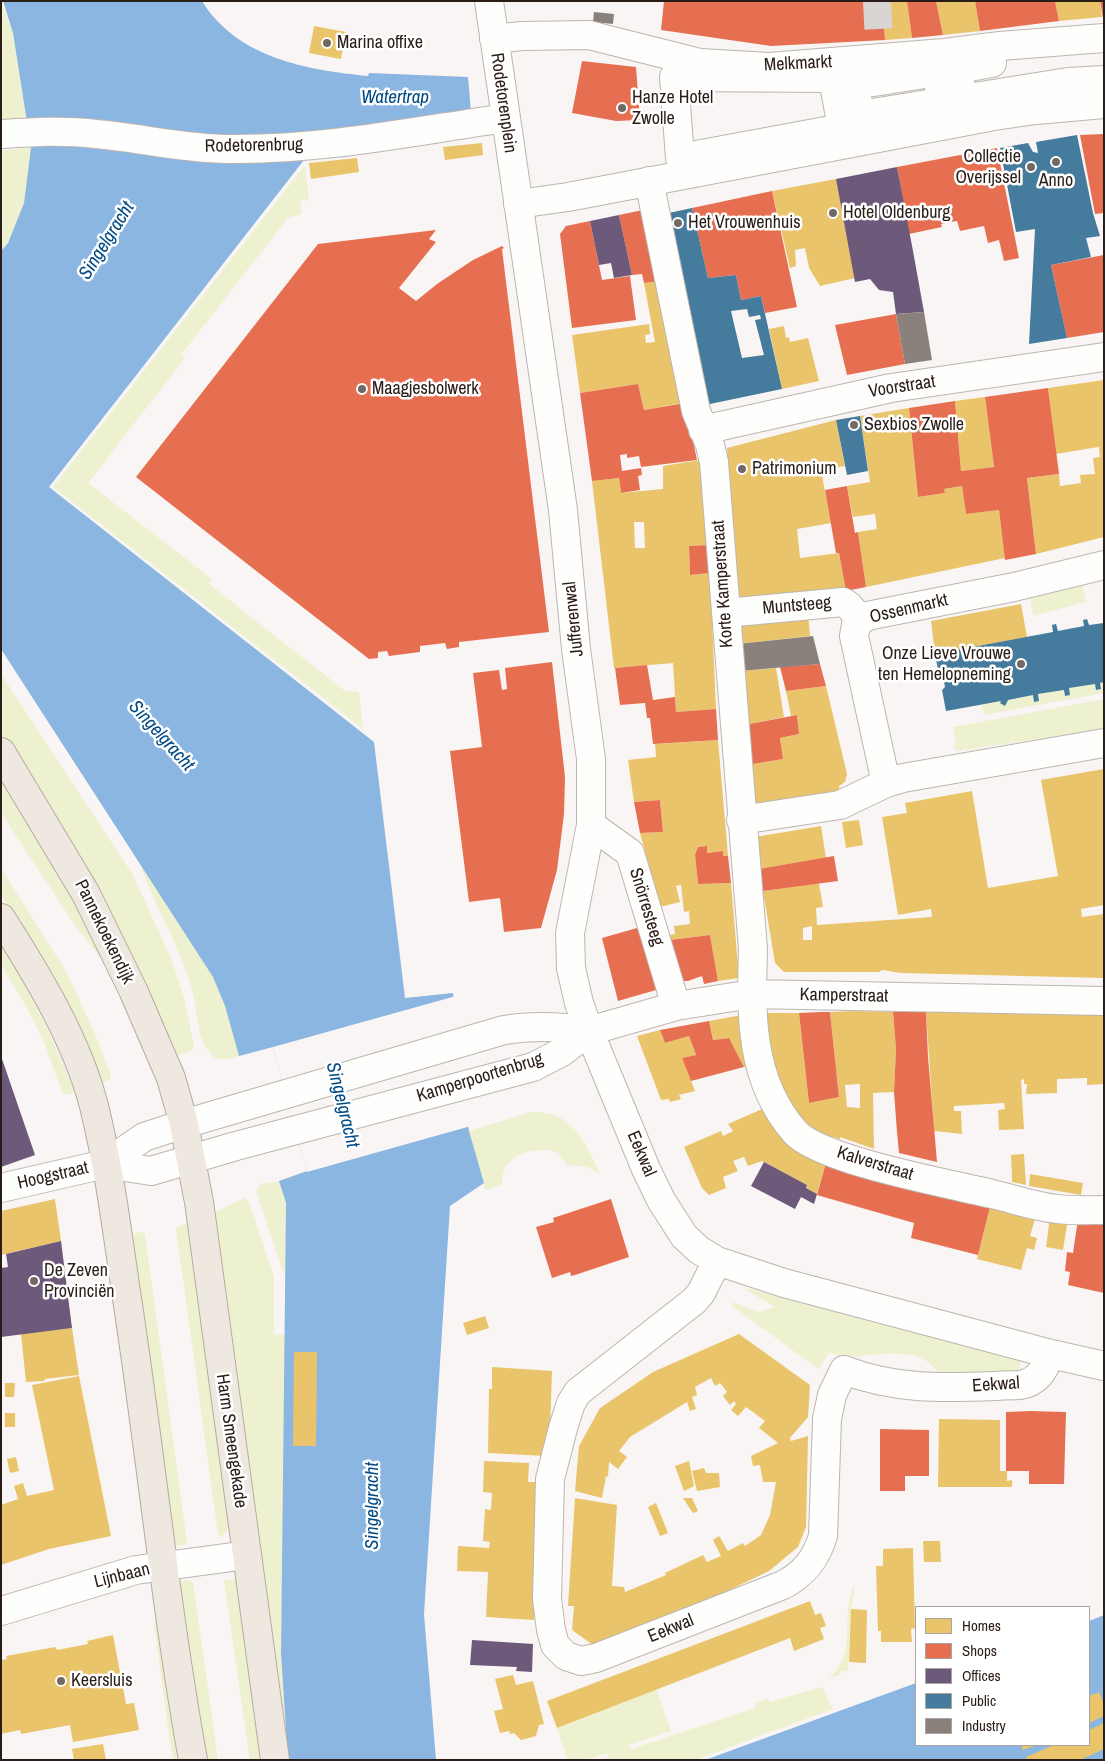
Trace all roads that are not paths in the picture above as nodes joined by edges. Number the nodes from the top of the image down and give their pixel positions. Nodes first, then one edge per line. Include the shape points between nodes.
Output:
1 (489, 1) edge
2 (1104, 38) edge
3 (494, 39) junction
4 (1104, 50) edge
5 (674, 77) joint
6 (1104, 80) edge
7 (1104, 104) edge
8 (506, 118) junction
9 (1, 134) edge
10 (649, 181) junction
11 (518, 204) junction
12 (1104, 357) edge
13 (703, 430) junction
14 (1104, 565) edge
15 (726, 613) junction
16 (861, 620) junction
17 (1104, 743) edge
18 (1, 752) edge
19 (886, 783) junction
20 (741, 820) junction
21 (591, 825) junction
22 (1, 918) edge
23 (752, 994) junction
24 (1104, 1001) edge
25 (676, 1006) junction
26 (589, 1031) junction
27 (184, 1124) junction
28 (191, 1160) junction
29 (105, 1164) junction
30 (1, 1188) edge
31 (1104, 1210) edge
32 (717, 1261) junction
33 (1051, 1354) junction
34 (1104, 1366) edge
35 (247, 1555) junction
36 (163, 1566) junction
37 (1, 1612) edge
38 (193, 1760) edge
39 (274, 1760) edge

1 - 3 street, Rodetorenplein
2 - 3 street, Melkmarkt via 879,49 768,67 700,63 589,36
3 - 8 street, Rodetorenplein
4 - 6 street via 1044,55 958,69 962,99 1068,82
5 - 5 street via 833,78 842,128 680,158
7 - 10 street via 994,116
8 - 9 street, Rodetorenbrug via 308,145 230,149 94,133
8 - 11 street, Rodetorenplein
10 - 11 street
10 - 13 street, Korte Kamperstraat via 696,412
11 - 21 street, Jufferenwal via 563,510 576,649 591,759
12 - 13 street, Voorstraat via 891,388
13 - 15 street, Korte Kamperstraat via 714,462
14 - 16 street, Ossenmarkt via 1014,587 867,616
15 - 16 street, Muntsteeg via 843,602
15 - 20 street, Korte Kamperstraat
16 - 19 street, Ossenmarkt via 856,624 854,636
17 - 19 street via 945,769
18 - 27 main road, Pannekoekendijk via 104,928 170,1078
19 - 20 street via 840,805
20 - 23 street, Korte Kamperstraat via 753,949
21 - 25 street, Snörresteeg via 630,853
21 - 26 street, Jufferenwal via 572,916 569,953 573,983
22 - 29 main road via 49,996 68,1039 94,1105
23 - 24 street, Kamperstraat
23 - 25 street, Kamperstraat
23 - 31 street, Kalverstraat via 752,1024 758,1063 783,1114 801,1138 882,1168 1058,1209
25 - 26 street, Kamperstraat
26 - 27 street, Kamperpoortenbrug via 555,1025 525,1026
26 - 28 street, Kamperpoortenbrug via 562,1052 533,1067
26 - 32 street, Eekwal via 661,1200 684,1236
27 - 28 main road, Harm Smeengekade
27 - 29 street, Kamperpoortenbrug via 144,1137
28 - 29 street, Kamperpoortenbrug via 151,1171
28 - 35 main road, Harm Smeengekade
29 - 30 street, Hoogstraat
29 - 36 main road via 133,1335
32 - 33 street, Eekwal via 784,1283
32 - 33 street, Eekwal via 694,1301 586,1384 571,1403 550,1479 547,1599 552,1638 560,1651 574,1659 589,1661 605,1655 783,1585 806,1569 823,1536 827,1419 832,1395 844,1370 865,1378 912,1387 1020,1385 1039,1376
33 - 34 street, Eekwal
35 - 36 street, Lijnbaan
35 - 39 main road, Harm Smeengekade
36 - 37 street, Lijnbaan via 136,1570
36 - 38 main road

